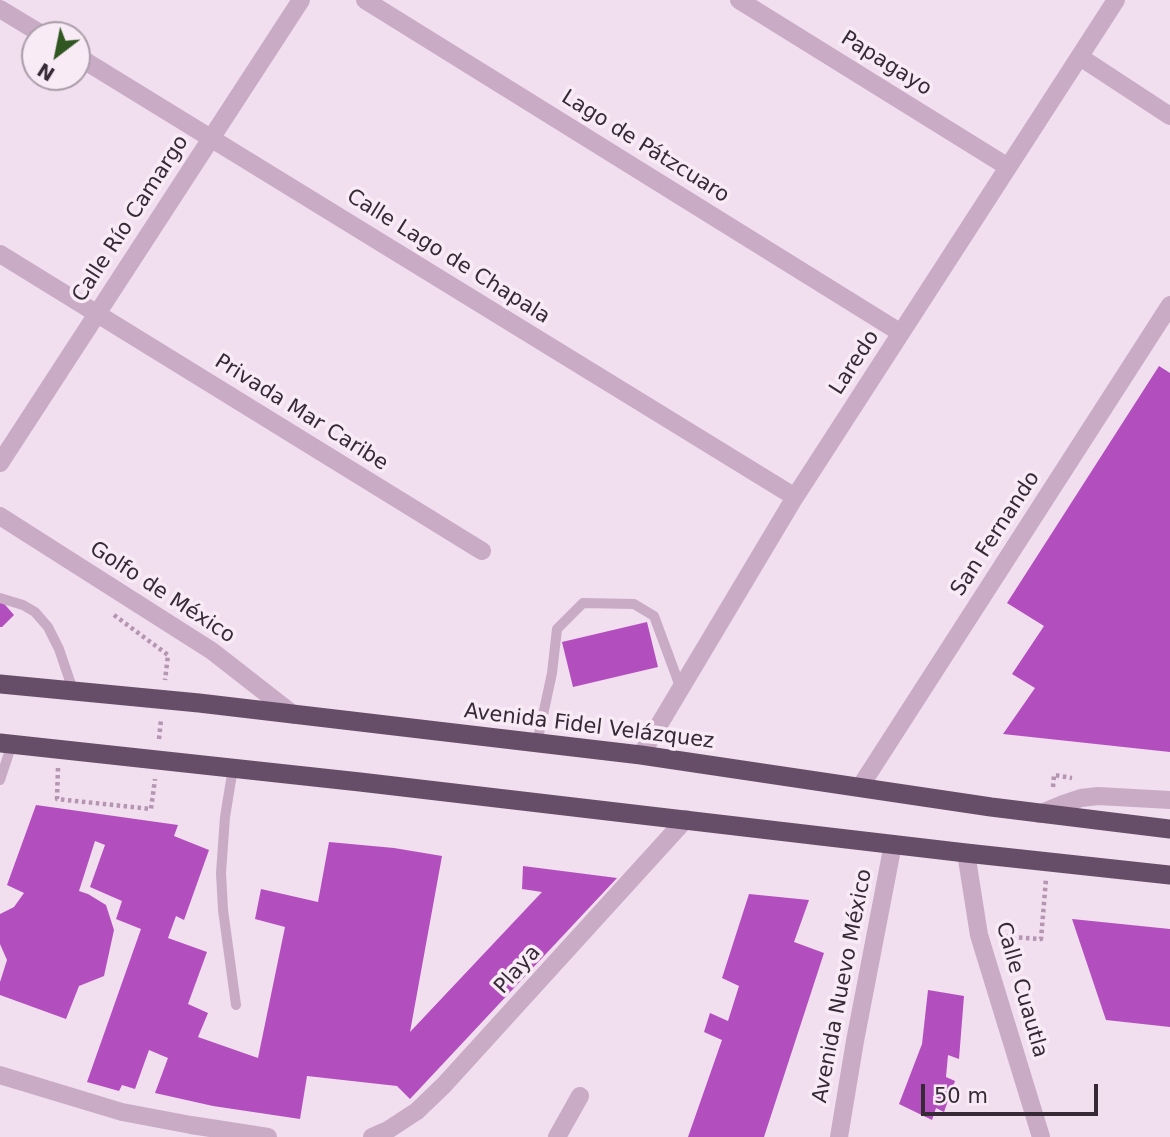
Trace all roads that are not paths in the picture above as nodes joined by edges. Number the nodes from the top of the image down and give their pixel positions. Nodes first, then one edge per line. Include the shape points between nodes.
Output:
1 (301, 0) edge
2 (365, 0) edge
3 (739, 0) edge
4 (1116, 0) edge
5 (0, 9) edge
6 (21, 22) edge
7 (1080, 57) junction
8 (91, 65) edge
9 (1170, 116) edge
10 (211, 138) junction
11 (1008, 167) junction
12 (0, 254) edge
13 (1170, 305) edge
14 (97, 313) junction
15 (901, 334) junction
16 (0, 463) edge
17 (795, 497) junction
18 (0, 516) edge
19 (482, 551) dead end
20 (0, 598) edge
21 (0, 684) edge
22 (681, 689) junction
23 (73, 690) junction
24 (294, 715) junction
25 (537, 743) junction
26 (6, 744) edge
27 (641, 755) junction
28 (233, 768) junction
29 (0, 780) edge
30 (860, 787) junction
31 (1170, 800) edge
32 (1039, 814) junction
33 (686, 819) junction
34 (1170, 829) edge
35 (893, 844) junction
36 (966, 853) junction
37 (1170, 875) edge
38 (236, 1005) dead end
39 (0, 1075) edge
40 (580, 1096) dead end
41 (268, 1137) edge
42 (372, 1137) edge
43 (557, 1137) edge
44 (839, 1137) edge
45 (1041, 1137) edge

1 - 10 street, Calle Río Camargo
2 - 15 street, Lago de Pátzcuaro
3 - 11 street, Papagayo
4 - 7 street, Laredo
5 - 6 street
7 - 9 street
7 - 11 street, Laredo
8 - 10 street, Calle Lago de Chapala
10 - 14 street, Calle Río Camargo
10 - 17 street, Calle Lago de Chapala
11 - 15 street, Laredo
12 - 14 street, Privada Mar Caribe
13 - 30 street, San Fernando
14 - 16 street, Calle Río Camargo
14 - 19 street, Privada Mar Caribe
15 - 17 street, Laredo
17 - 22 street, Laredo
18 - 24 street, Golfo de México via 212,651
20 - 23 lane via 35,612 48,627
21 - 23 highway, Avenida Fidel Velázquez
22 - 25 lane via 654,616 634,604 583,603 557,629
22 - 27 street, Laredo
23 - 24 highway, Avenida Fidel Velázquez
24 - 25 highway, Avenida Fidel Velázquez
25 - 27 highway, Avenida Fidel Velázquez
26 - 28 highway
26 - 29 lane
27 - 30 highway, Avenida Fidel Velázquez
28 - 33 highway
28 - 38 lane via 221,873
30 - 32 highway, Avenida Fidel Velázquez
31 - 32 street via 1098,796 1063,803
32 - 34 highway, Avenida Fidel Velázquez
33 - 35 highway
33 - 42 street, Playa via 444,1085 417,1111
35 - 36 highway
35 - 44 street, Avenida Nuevo México
36 - 37 highway
36 - 45 street, Calle Cuautla via 979,935
39 - 41 street via 122,1112
40 - 43 street

